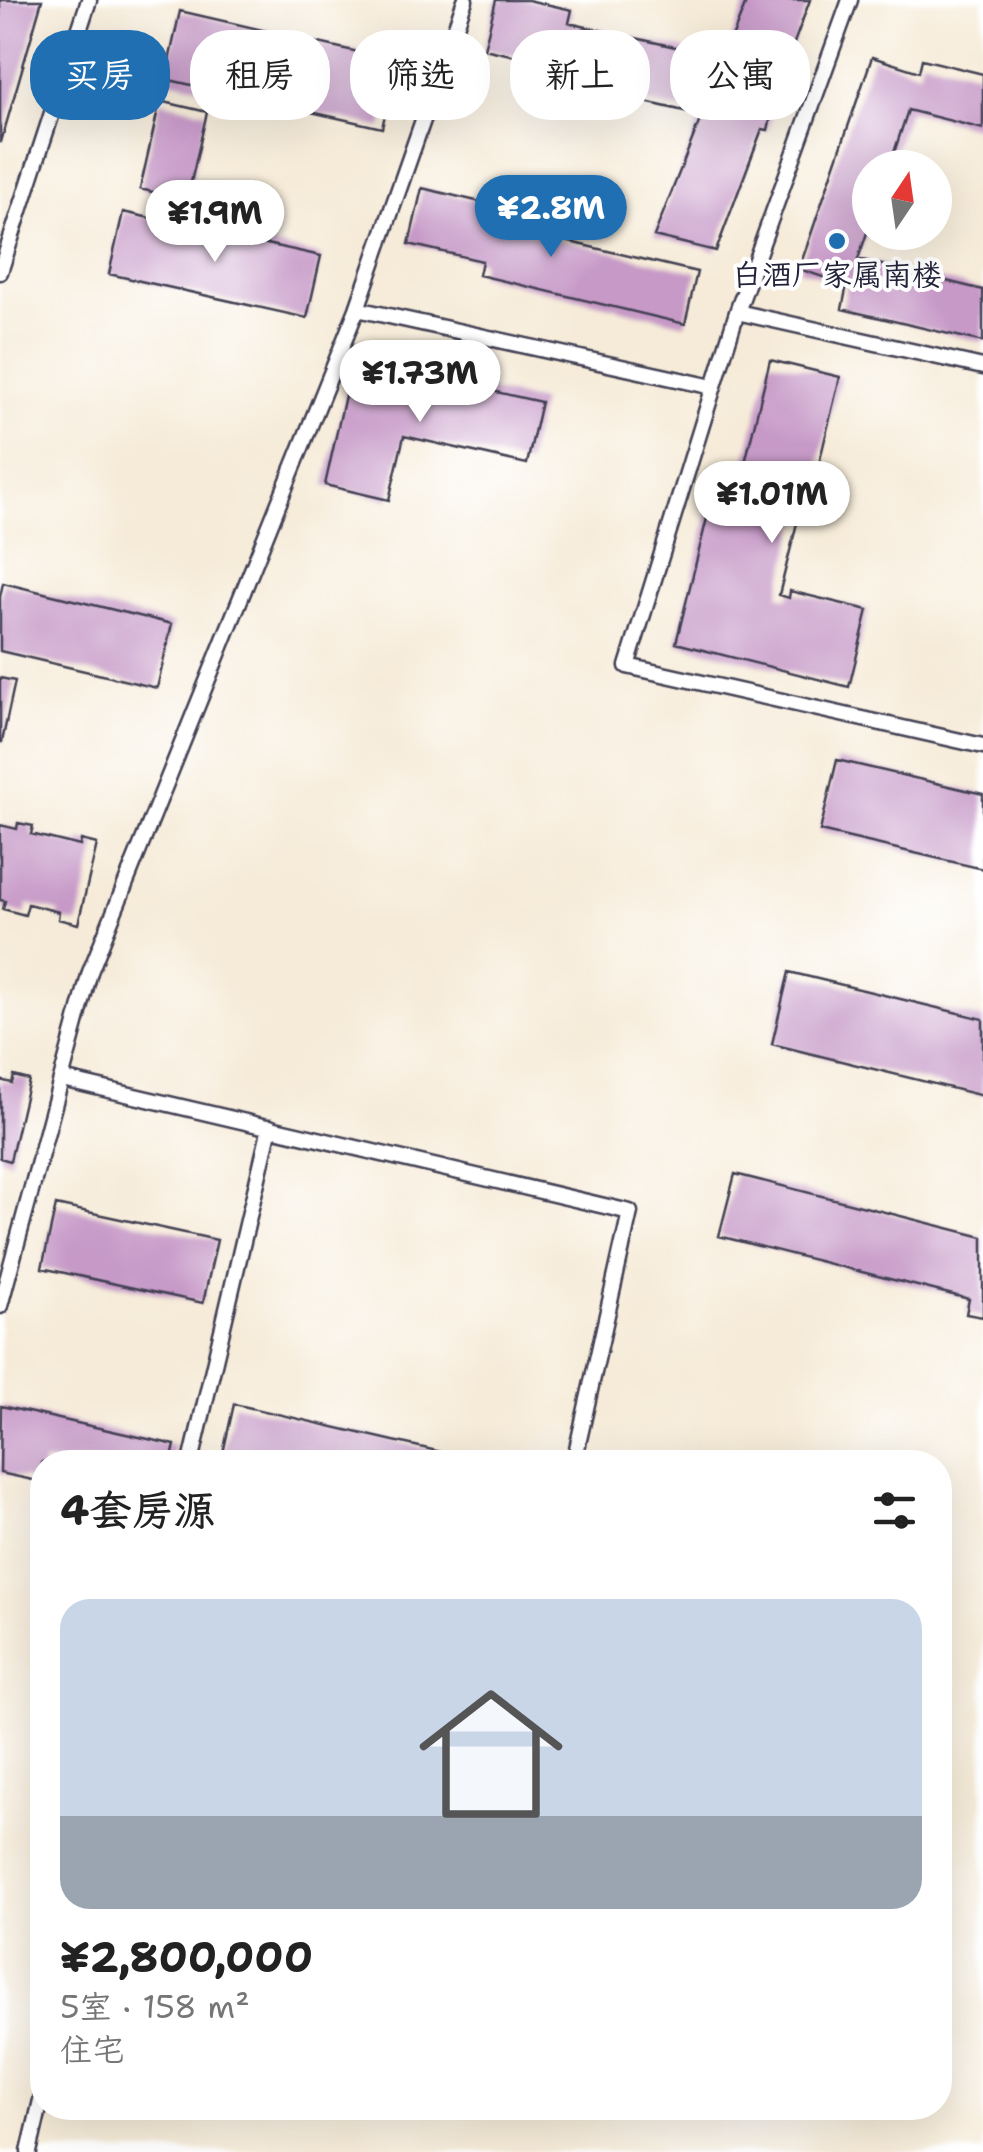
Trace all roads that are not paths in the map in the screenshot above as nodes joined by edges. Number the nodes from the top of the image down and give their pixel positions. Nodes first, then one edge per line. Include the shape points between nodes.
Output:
1 (89, 0) edge
2 (465, 0) edge
3 (850, 0) edge
4 (0, 272) edge
5 (357, 310) junction
6 (737, 312) junction
7 (983, 367) edge
8 (714, 387) junction
9 (983, 746) edge
10 (62, 1079) junction
11 (270, 1127) junction
12 (0, 1306) edge
13 (194, 1450) edge
14 (577, 1450) edge
15 (36, 2120) edge
16 (29, 2152) edge

1 - 4 lane
2 - 5 lane
3 - 6 lane
5 - 8 lane
5 - 10 lane via 90,972
6 - 7 lane
6 - 8 lane
8 - 9 lane via 627,666
10 - 11 lane
10 - 12 lane
11 - 13 lane
11 - 14 lane via 630,1212
15 - 16 lane

